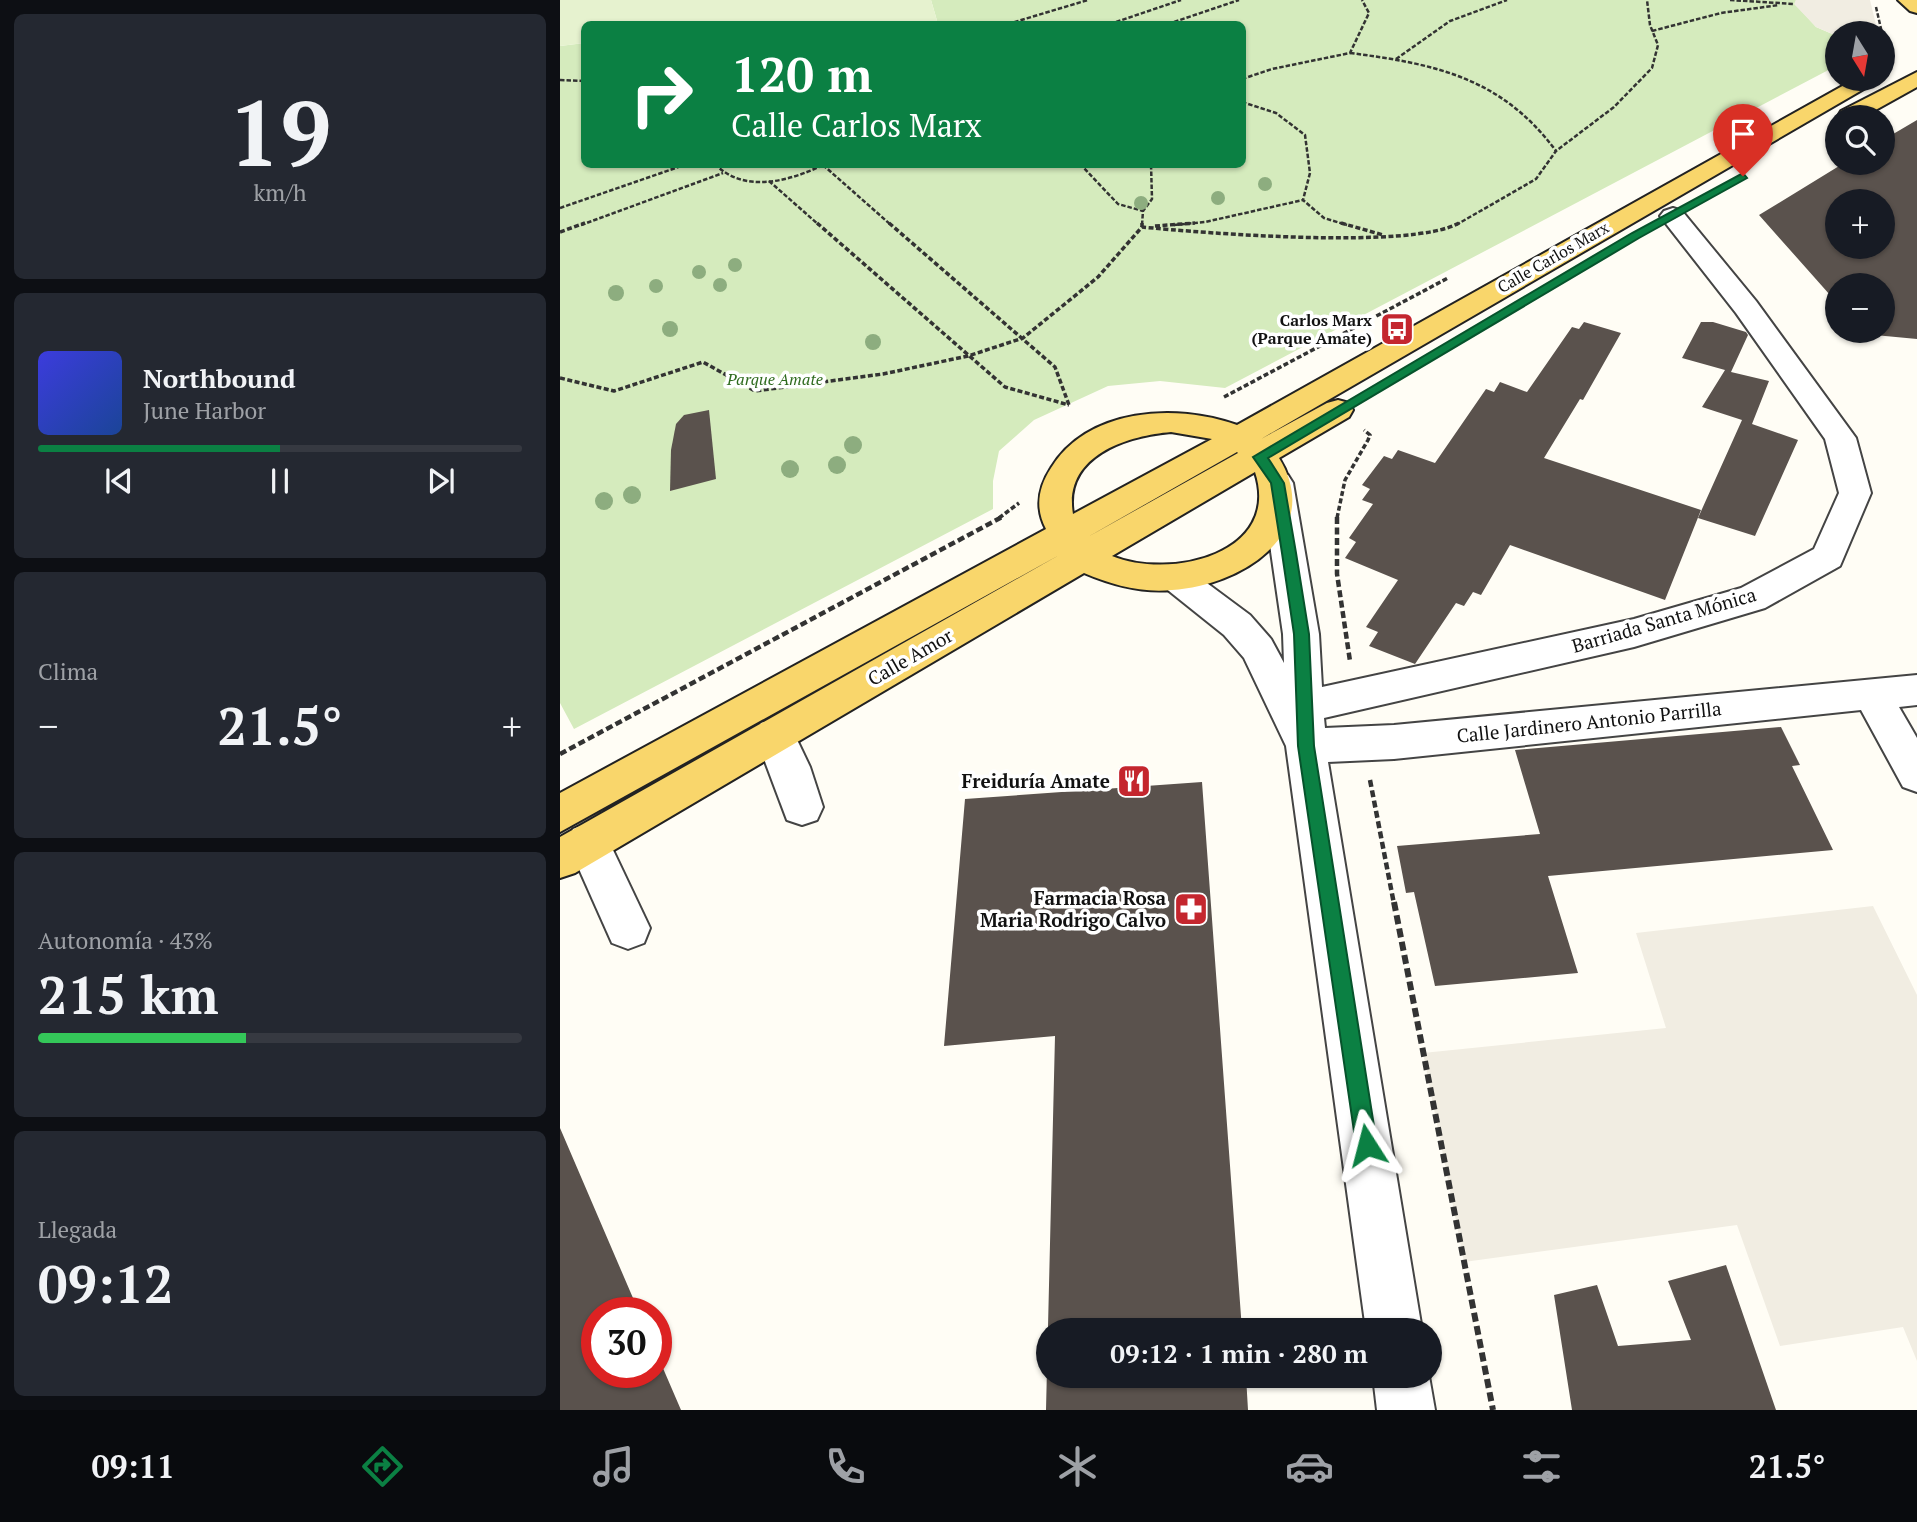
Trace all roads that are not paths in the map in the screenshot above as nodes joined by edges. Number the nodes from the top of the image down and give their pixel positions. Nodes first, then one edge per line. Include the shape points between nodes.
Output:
1 (1908, 0) edge
2 (1917, 7) edge
3 (1917, 78) edge
4 (1848, 91) edge
5 (1869, 105) edge
6 (1825, 130) edge
7 (1673, 216) junction
8 (1258, 459) junction
9 (1073, 545) junction
10 (1176, 578) junction
11 (1917, 690) edge
12 (1872, 694) junction
13 (1305, 726) junction
14 (775, 735) junction
15 (1917, 775) edge
16 (802, 807) dead end
17 (569, 838) edge
18 (628, 928) dead end
19 (1392, 1318) edge
20 (1403, 1388) edge
21 (1406, 1410) edge

1 - 2 main road
3 - 5 main road
4 - 8 main road, Calle Carlos Marx via 1317,392
6 - 7 main road, Calle Carlos Marx
7 - 8 main road, Calle Carlos Marx
7 - 13 street, Barriada Santa Mónica via 1746,307 1840,438 1855,493 1828,557 1752,598 1621,636 1356,696
8 - 9 main road, Calle Amor
8 - 9 main road via 1206,426 1171,422 1135,426 1101,438 1075,457 1058,481 1054,507
8 - 10 main road via 1278,508 1267,533 1244,555 1213,570
8 - 13 street via 1301,634
9 - 10 main road via 1110,570
9 - 14 main road, Calle Amor
9 - 17 main road, Calle Amor
10 - 13 street via 1237,625 1258,649
11 - 12 street, Calle Jardinero Antonio Parrilla
12 - 13 street, Calle Jardinero Antonio Parrilla via 1363,743
12 - 15 street
13 - 19 street
14 - 16 street
14 - 17 main road, Calle Amor
17 - 18 street
20 - 21 street

